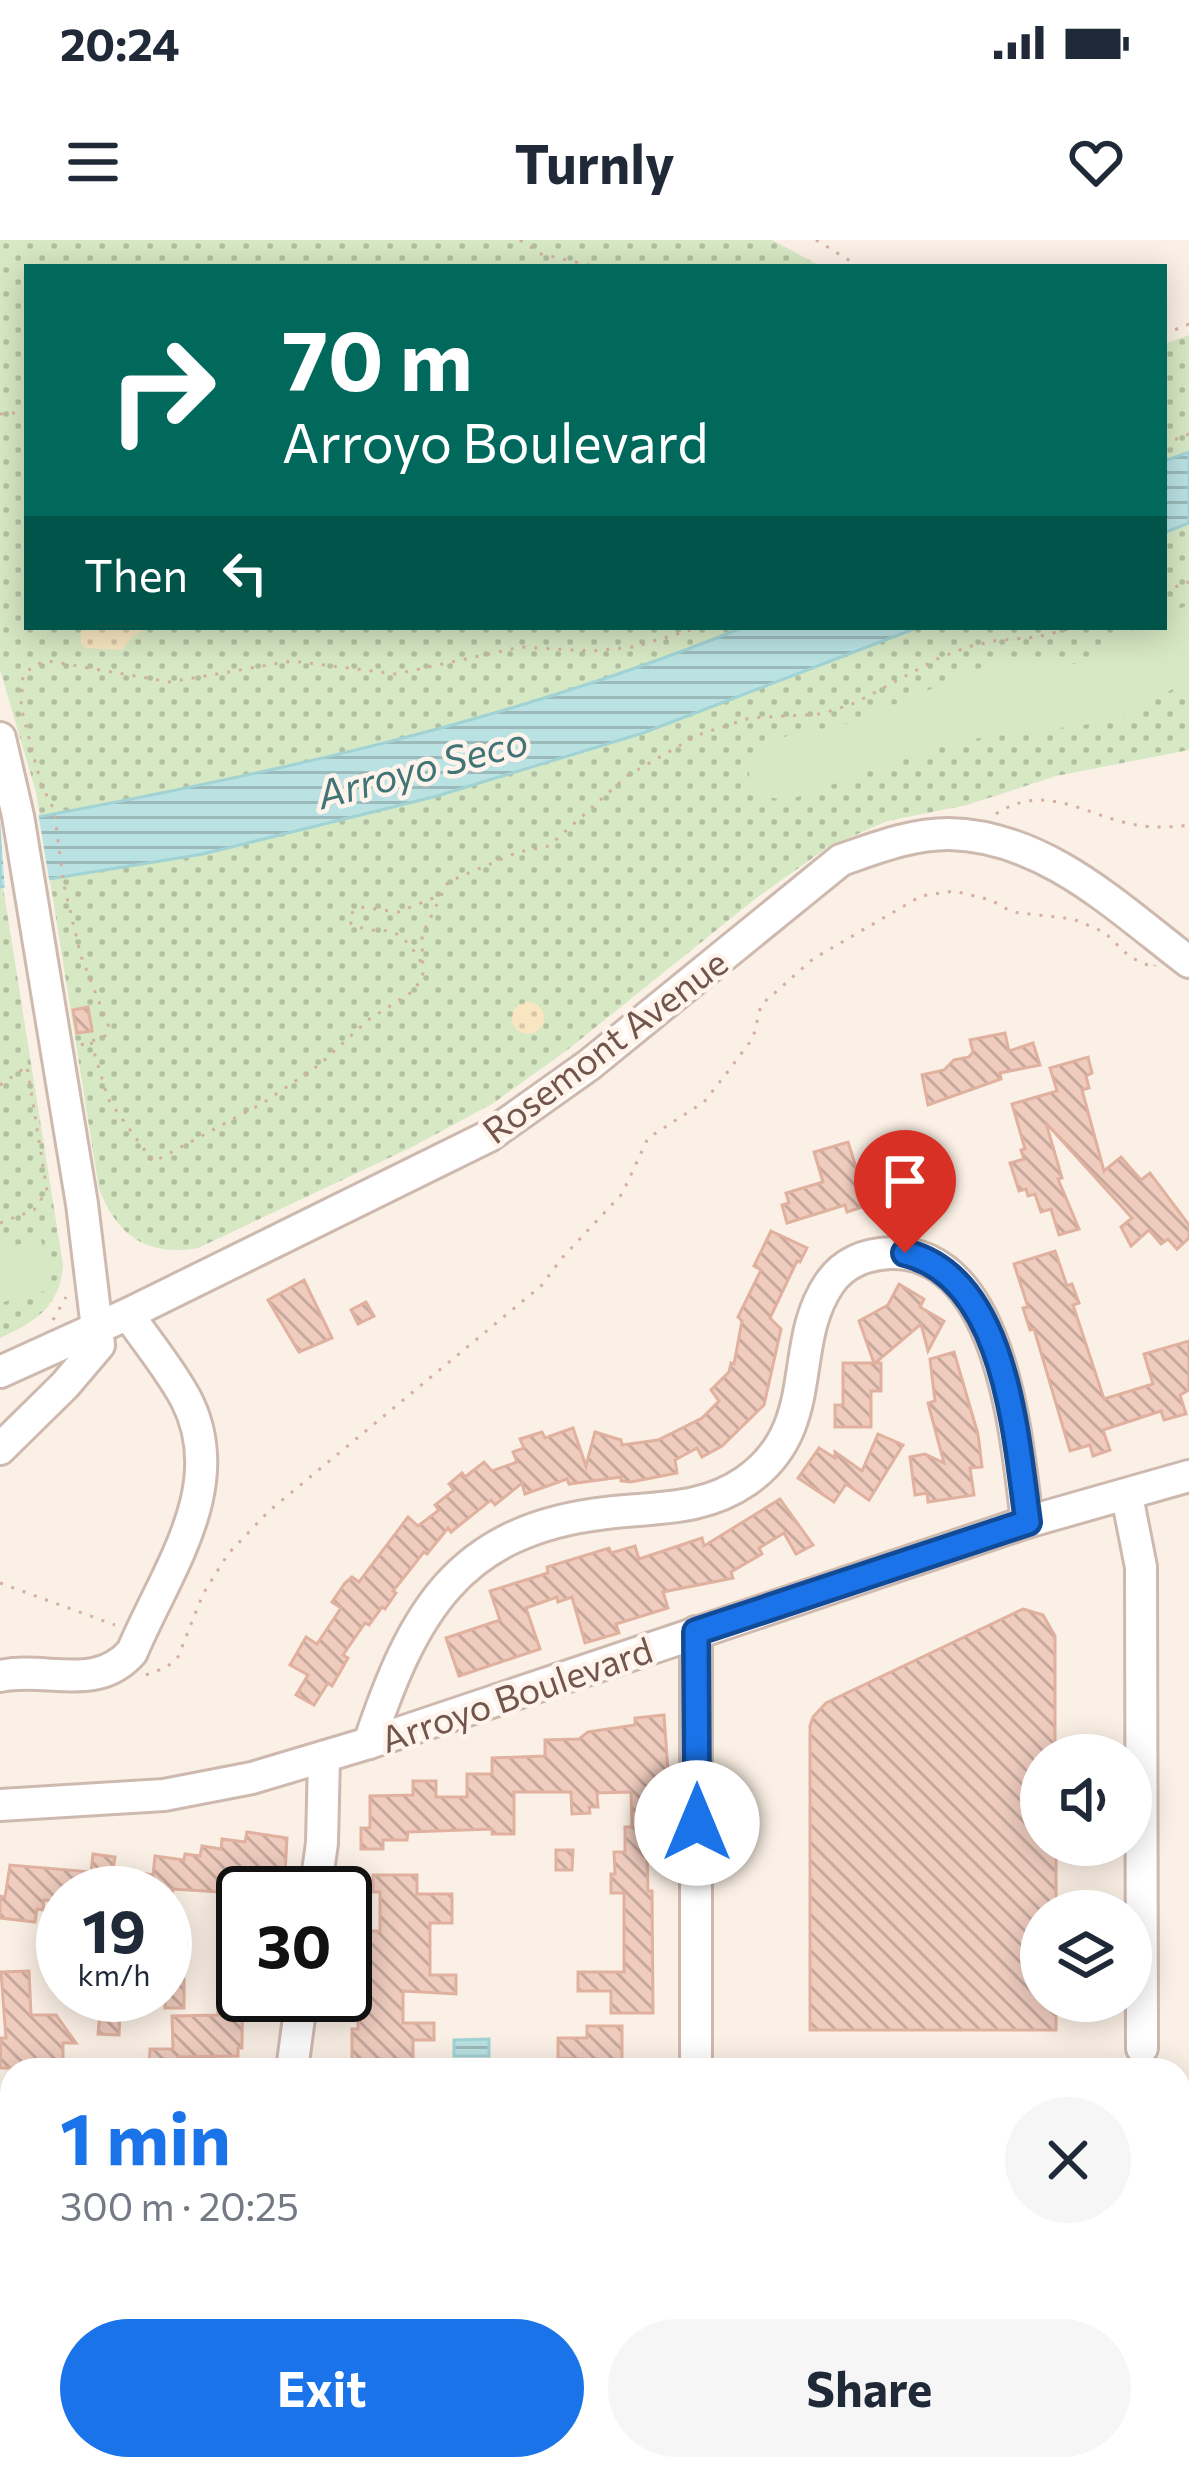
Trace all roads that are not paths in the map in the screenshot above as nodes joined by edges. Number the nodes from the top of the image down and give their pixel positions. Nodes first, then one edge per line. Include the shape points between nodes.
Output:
1 (0, 738) edge
2 (1174, 960) edge
3 (128, 1314) junction
4 (98, 1327) junction
5 (0, 1372) edge
6 (0, 1449) edge
7 (1189, 1476) edge
8 (1127, 1496) junction
9 (1028, 1522) junction
10 (696, 1632) junction
11 (0, 1676) edge
12 (369, 1743) junction
13 (324, 1757) junction
14 (0, 1805) edge
15 (319, 1866) edge
16 (298, 2022) edge
17 (1142, 2048) dead end
18 (294, 2058) edge
19 (695, 2058) edge

1 - 4 street
2 - 3 street, Rosemont Avenue via 1090,882 1033,855 975,838 887,843 841,860 489,1136
3 - 4 street, Rosemont Avenue
3 - 11 street via 186,1400 202,1447 196,1509 132,1652 113,1669
4 - 5 street, Rosemont Avenue
4 - 6 street via 90,1359
7 - 8 street, Arroyo Boulevard
8 - 9 street, Arroyo Boulevard
8 - 17 street via 1141,1567
9 - 10 street, Arroyo Boulevard
9 - 12 street via 1007,1388 980,1315 926,1258 857,1259 838,1271 813,1317 797,1408 770,1460 704,1501 562,1520 483,1553 429,1606
10 - 12 street, Arroyo Boulevard
10 - 19 street
12 - 13 street, Arroyo Boulevard
13 - 14 street, Arroyo Boulevard via 164,1795
13 - 15 street
16 - 18 street

